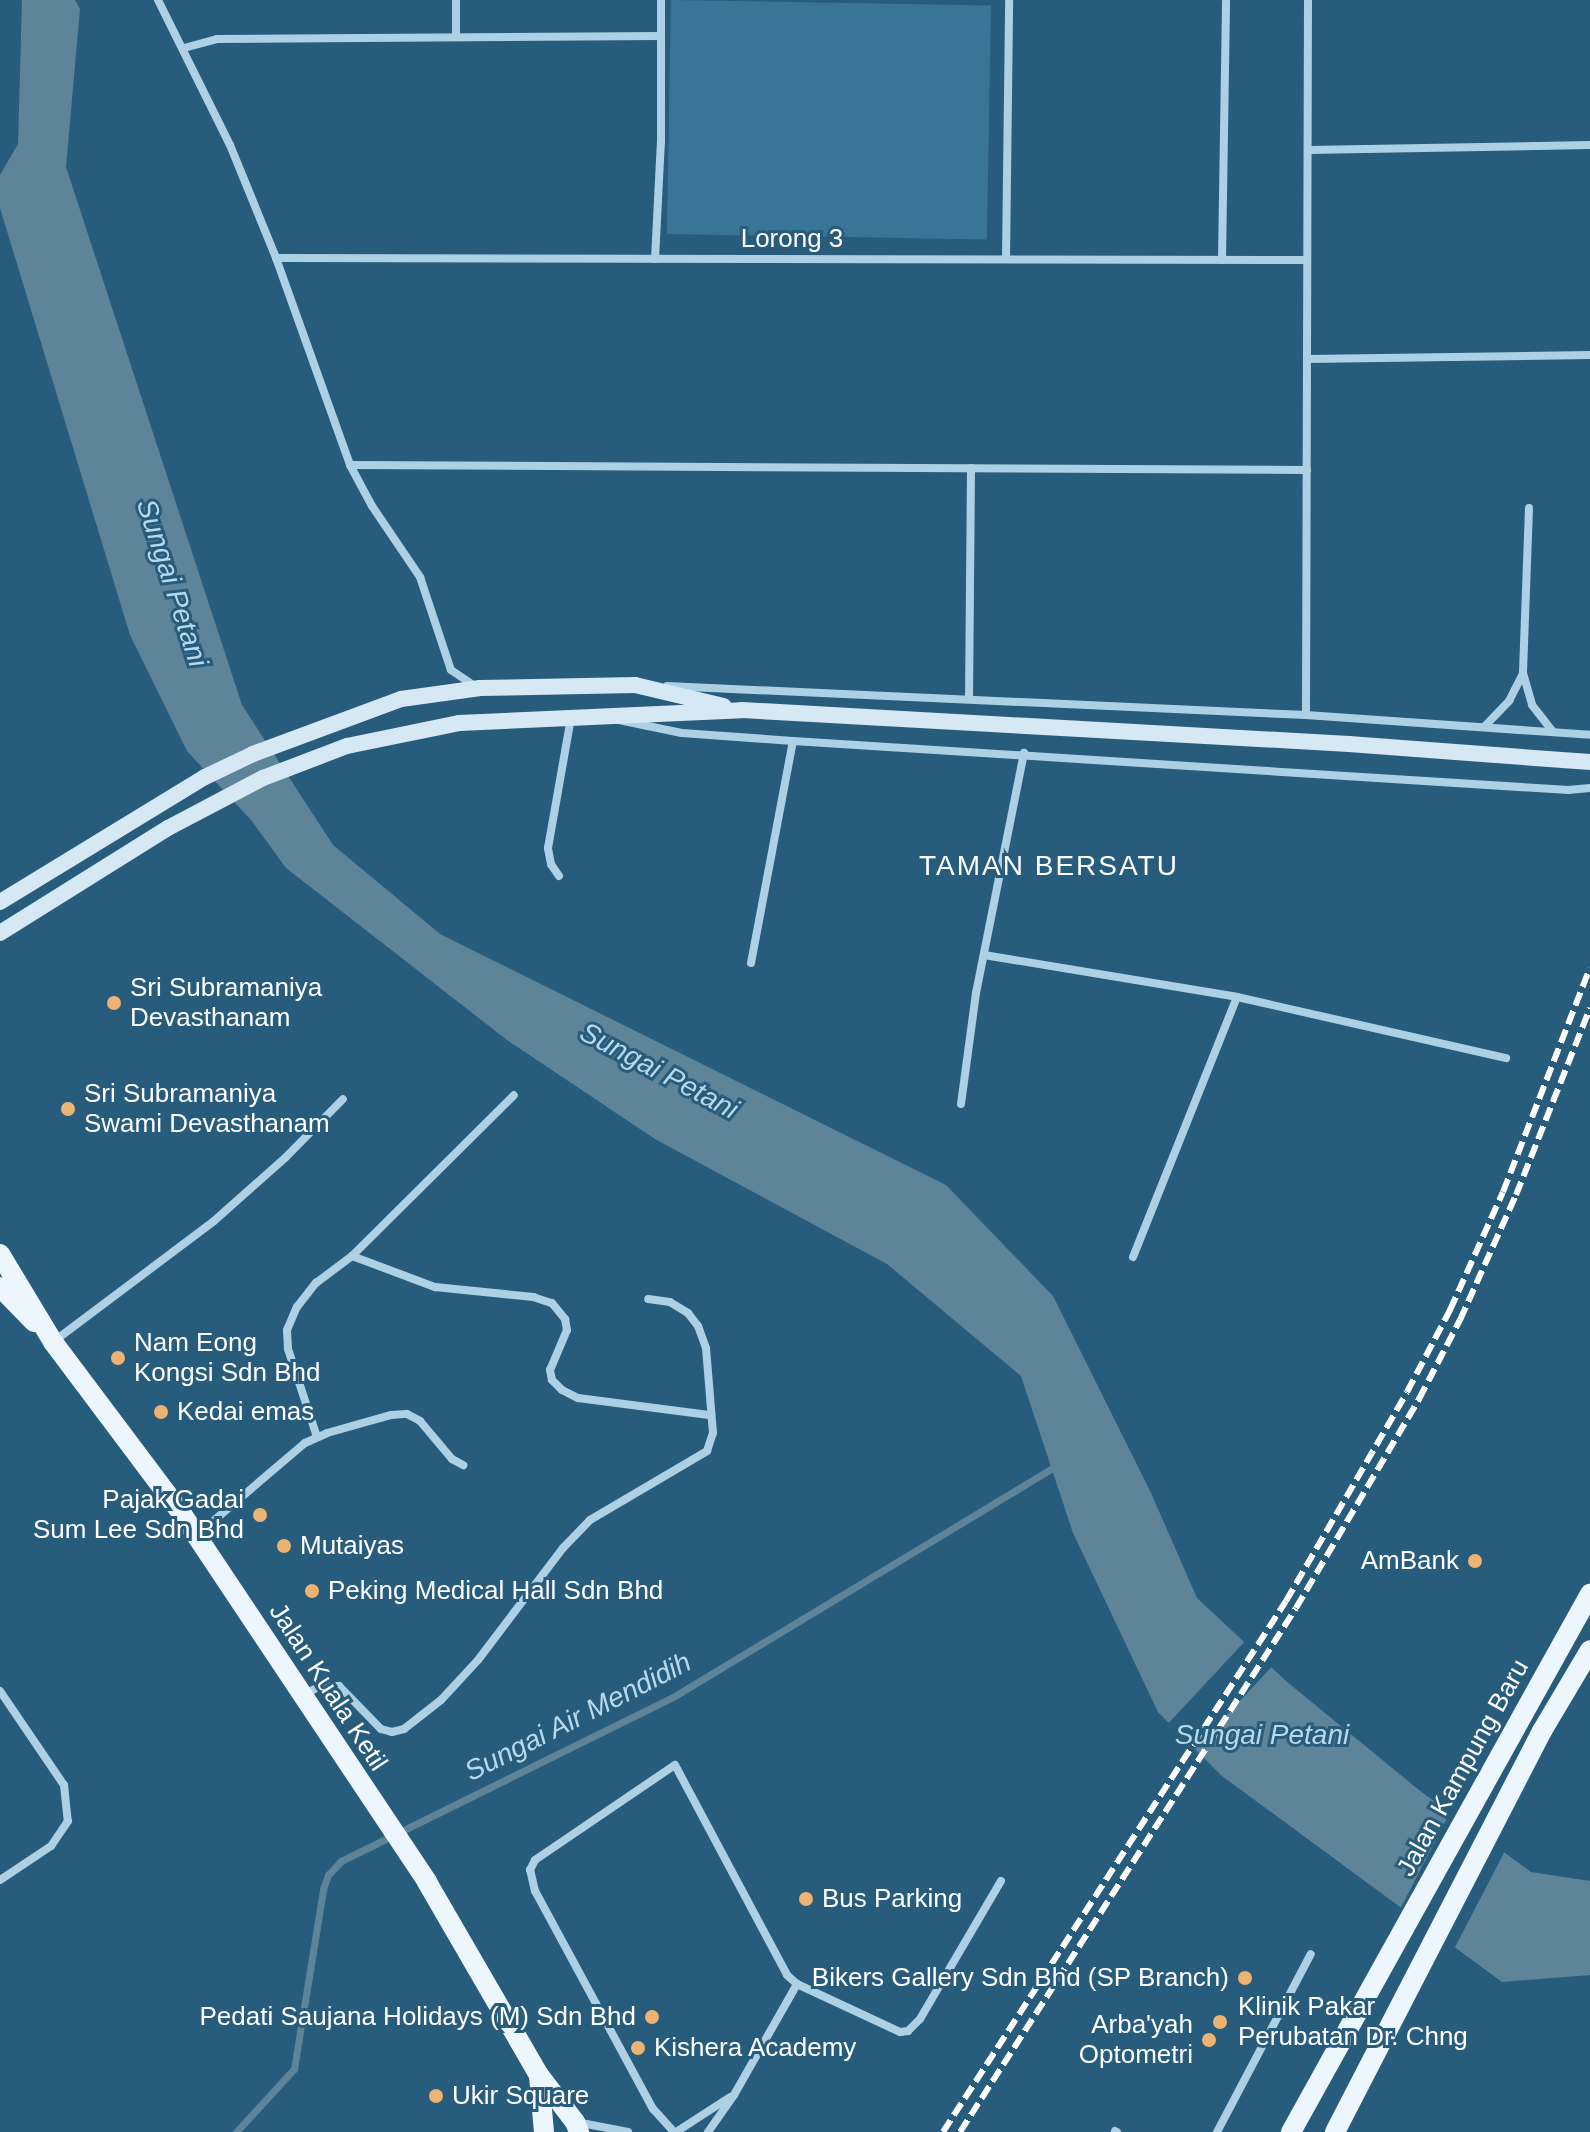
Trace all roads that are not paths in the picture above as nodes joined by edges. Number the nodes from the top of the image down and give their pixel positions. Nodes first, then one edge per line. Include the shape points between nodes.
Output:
1 (158, 0) edge
2 (456, 0) edge
3 (661, 0) edge
4 (1009, 0) edge
5 (1226, 0) edge
6 (1308, 0) edge
7 (456, 36) junction
8 (660, 36) junction
9 (184, 48) junction
10 (1590, 145) edge
11 (1308, 150) junction
12 (276, 258) junction
13 (655, 259) junction
14 (1006, 259) junction
15 (1222, 260) junction
16 (1307, 260) junction
17 (1590, 355) edge
18 (1307, 359) junction
19 (350, 465) junction
20 (971, 468) junction
21 (1307, 470) junction
22 (1529, 508) dead end
23 (1523, 673) junction
24 (635, 685) junction
25 (480, 688) junction
26 (969, 699) junction
27 (742, 710) junction
28 (607, 715) junction
29 (1306, 715) junction
30 (572, 716) junction
31 (1485, 726) junction
32 (1552, 731) junction
33 (1590, 735) edge
34 (793, 741) junction
35 (1024, 753) junction
36 (1590, 762) edge
37 (1590, 788) edge
38 (559, 876) dead end
39 (0, 902) edge
40 (0, 933) edge
41 (984, 955) junction
42 (751, 963) dead end
43 (1237, 997) junction
44 (1506, 1058) dead end
45 (514, 1095) dead end
46 (343, 1099) dead end
47 (961, 1104) dead end
48 (0, 1254) edge
49 (352, 1256) junction
50 (1133, 1257) dead end
51 (0, 1287) edge
52 (648, 1299) dead end
53 (53, 1342) junction
54 (709, 1415) junction
55 (317, 1437) junction
56 (463, 1465) dead end
57 (196, 1535) junction
58 (1590, 1594) edge
59 (1590, 1650) edge
60 (0, 1691) edge
61 (303, 1696) junction
62 (0, 1880) edge
63 (1001, 1881) dead end
64 (1311, 1954) dead end
65 (797, 1984) junction
66 (539, 2075) junction
67 (1357, 2090) junction
68 (734, 2095) junction
69 (577, 2127) edge
70 (544, 2132) edge
71 (628, 2132) edge
72 (675, 2132) edge
73 (708, 2132) edge
74 (1217, 2132) edge
75 (1291, 2132) edge
76 (1335, 2132) edge
77 (1349, 2132) edge

1 - 9 street
2 - 7 street
3 - 8 street
4 - 14 street
5 - 15 street
6 - 11 street
7 - 8 street
7 - 9 street via 217,39
8 - 13 street
9 - 12 street
10 - 11 street
11 - 16 street
12 - 13 street, Lorong 3
12 - 19 street
13 - 14 street, Lorong 3
14 - 15 street, Lorong 3
15 - 16 street, Lorong 3
16 - 18 street
17 - 18 street
18 - 21 street
19 - 20 street
19 - 25 street via 420,577 451,670
20 - 21 street
20 - 26 street
21 - 29 street
22 - 23 street
23 - 31 street via 1509,701
23 - 32 street via 1532,705
24 - 25 street
24 - 26 street
24 - 27 street
25 - 39 street via 401,699 253,754 205,777
26 - 29 street
27 - 28 street
27 - 36 street
28 - 30 street
28 - 34 street via 682,733
29 - 31 street
30 - 38 street via 548,848
30 - 40 street via 459,723 347,746 217,800
31 - 32 street
32 - 33 street
34 - 35 street
34 - 42 street
35 - 37 street
35 - 41 street
41 - 43 street
41 - 47 street
43 - 44 street
43 - 50 street
45 - 49 street
46 - 53 street via 214,1221
48 - 53 main road, Jalan Kuala Ketil
49 - 54 street via 435,1287 552,1303 567,1330 550,1370 562,1390 578,1398
49 - 55 street via 316,1283 287,1330 288,1349
51 - 53 main road, Jalan Kuala Ketil
52 - 54 street via 670,1302 698,1326 706,1348
53 - 57 main road, Jalan Kuala Ketil
54 - 61 street via 713,1433 707,1451 590,1520 478,1660 420,1718 392,1732 371,1721 339,1686 321,1686
55 - 56 street via 407,1414
55 - 57 street
57 - 61 main road, Jalan Kuala Ketil
58 - 75 main road, Jalan Kampung Baru
59 - 67 main road, Jalan Kampung Baru via 1542,1731
60 - 62 street via 51,1761 64,1785 68,1813 51,1846
61 - 66 main road, Jalan Kuala Ketil via 427,1882
63 - 65 street via 908,2031 894,2031
64 - 74 street
65 - 68 street
65 - 72 street via 781,1966 675,1765 532,1864 535,1891 653,2109
66 - 69 main road, Jalan Kuala Ketil
66 - 70 main road, Jalan Kuala Ketil
67 - 76 main road
67 - 77 main road
68 - 72 street
68 - 73 street
69 - 71 street

